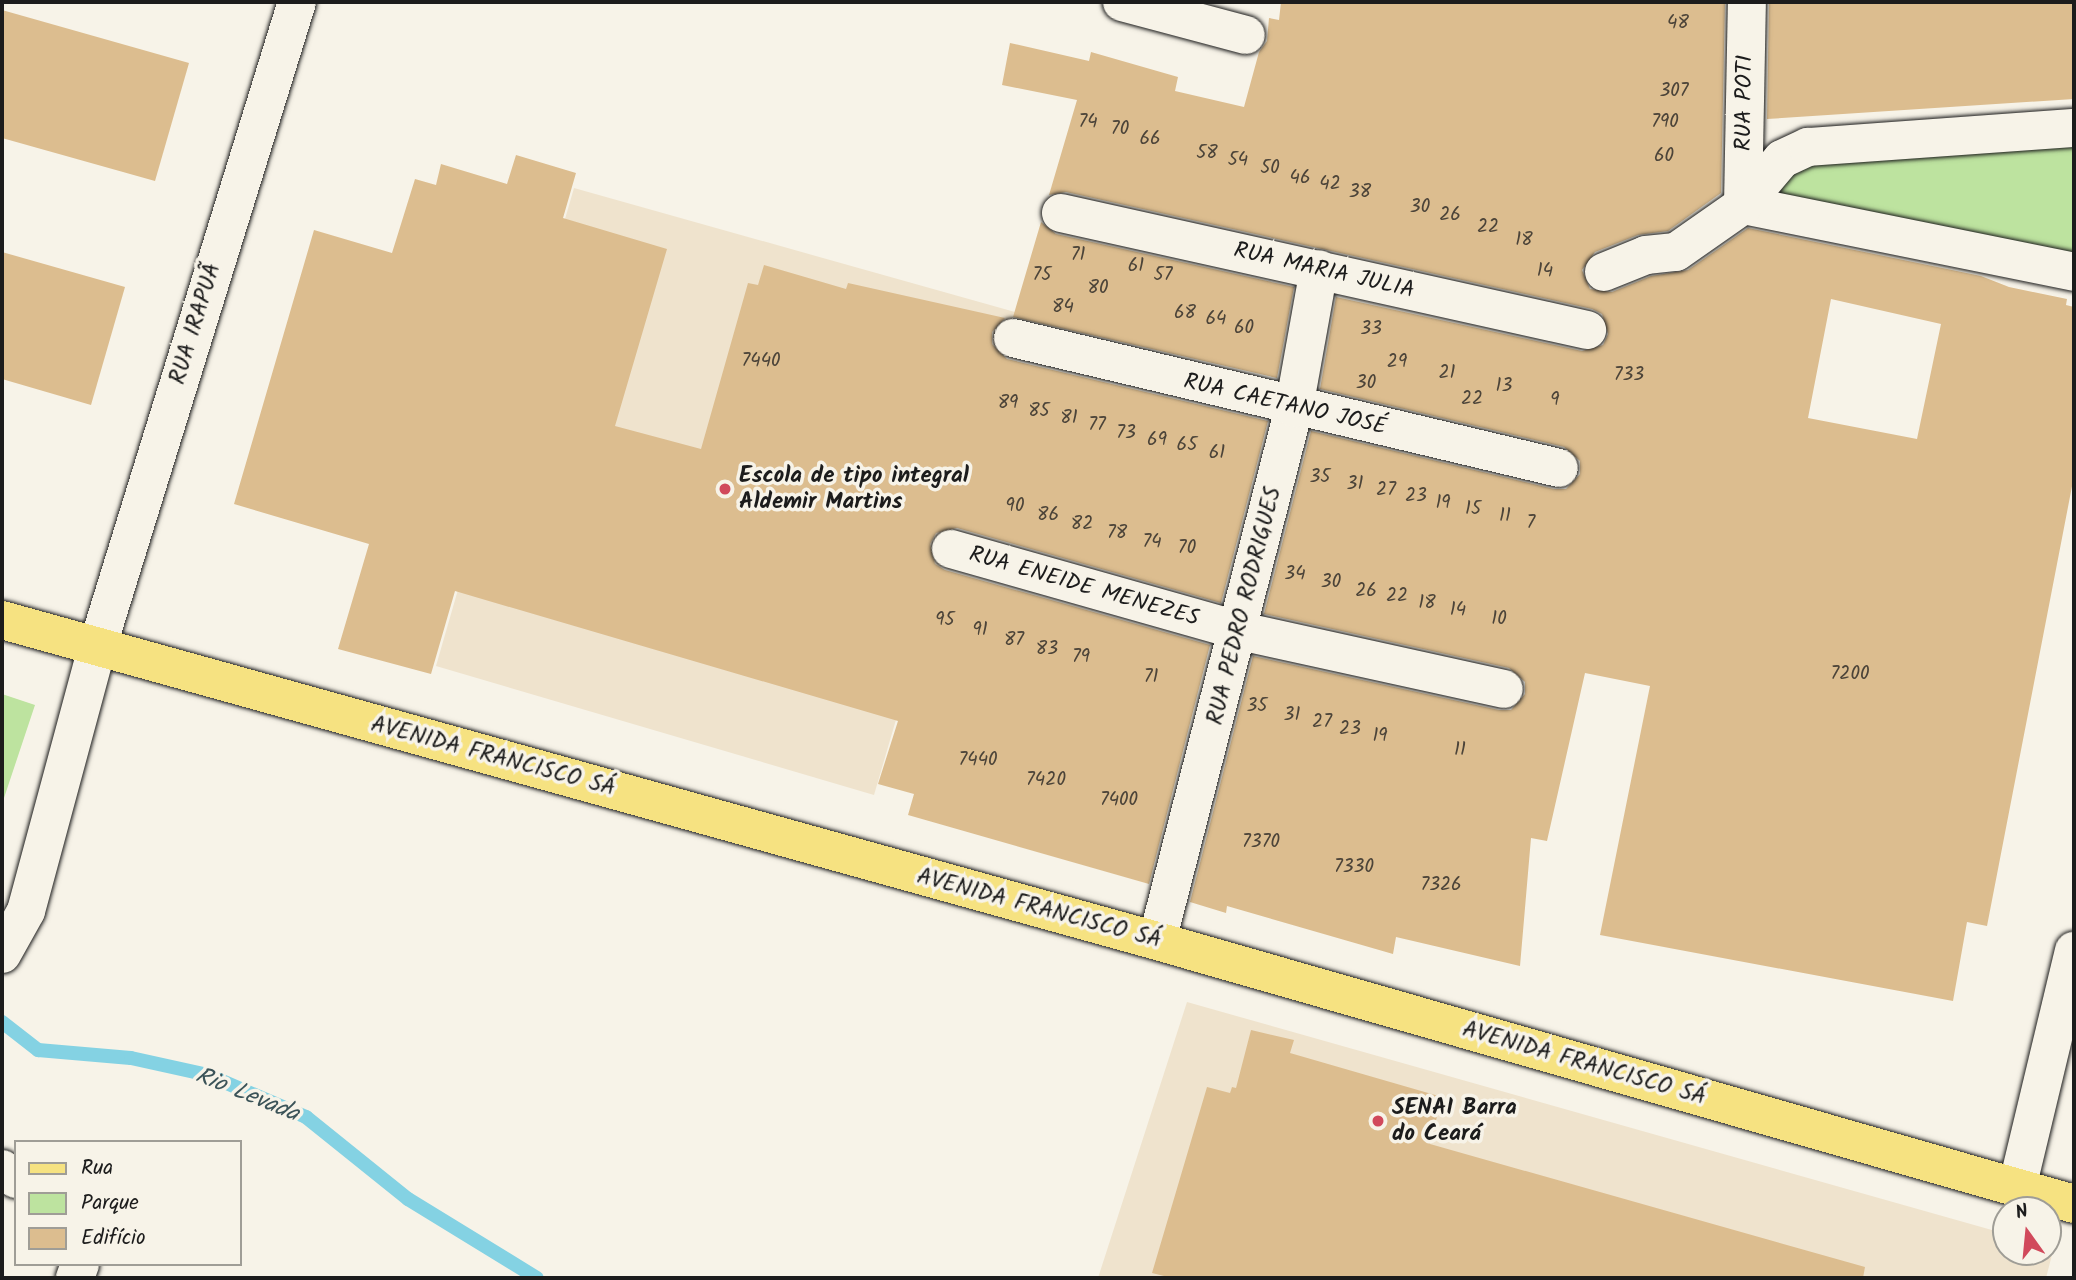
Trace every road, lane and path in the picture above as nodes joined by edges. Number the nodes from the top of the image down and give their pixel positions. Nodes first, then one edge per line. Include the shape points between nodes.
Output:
1 (298, 2) edge
2 (1122, 2) edge
3 (1747, 2) edge
4 (1246, 35) dead end
5 (2074, 128) edge
6 (1743, 205) junction
7 (1060, 213) dead end
8 (1319, 269) junction
9 (1604, 272) dead end
10 (2074, 272) edge
11 (1587, 330) dead end
12 (1013, 338) dead end
13 (1294, 408) junction
14 (1559, 468) dead end
15 (951, 549) dead end
16 (2, 620) edge
17 (1240, 631) junction
18 (97, 648) junction
19 (1504, 689) dead end
20 (1157, 941) junction
21 (2074, 951) edge
22 (2, 954) edge
23 (2017, 1188) junction
24 (2074, 1204) edge

1 - 18 street, RUA IRAPUÃ
2 - 4 street
3 - 6 street, RUA POTI
5 - 6 street via 1808,147 1782,159
6 - 9 street via 1676,252 1646,255
6 - 10 street
7 - 8 street, RUA MARIA JULIA
8 - 11 street, RUA MARIA JULIA
8 - 13 street, RUA PEDRO RODRIGUES
12 - 13 street, RUA CAETANO JOSÉ
13 - 14 street, RUA CAETANO JOSÉ
13 - 17 street, RUA PEDRO RODRIGUES
15 - 17 street, RUA ENEIDE MENEZES
16 - 18 main road, AVENIDA FRANCISCO SÁ
17 - 19 street, RUA ENEIDE MENEZES
17 - 20 street, RUA PEDRO RODRIGUES
18 - 20 main road, AVENIDA FRANCISCO SÁ
18 - 22 street, RUA IRAPUÃ via 26,911
20 - 23 main road, AVENIDA FRANCISCO SÁ
21 - 23 street
23 - 24 main road, AVENIDA FRANCISCO SÁ

